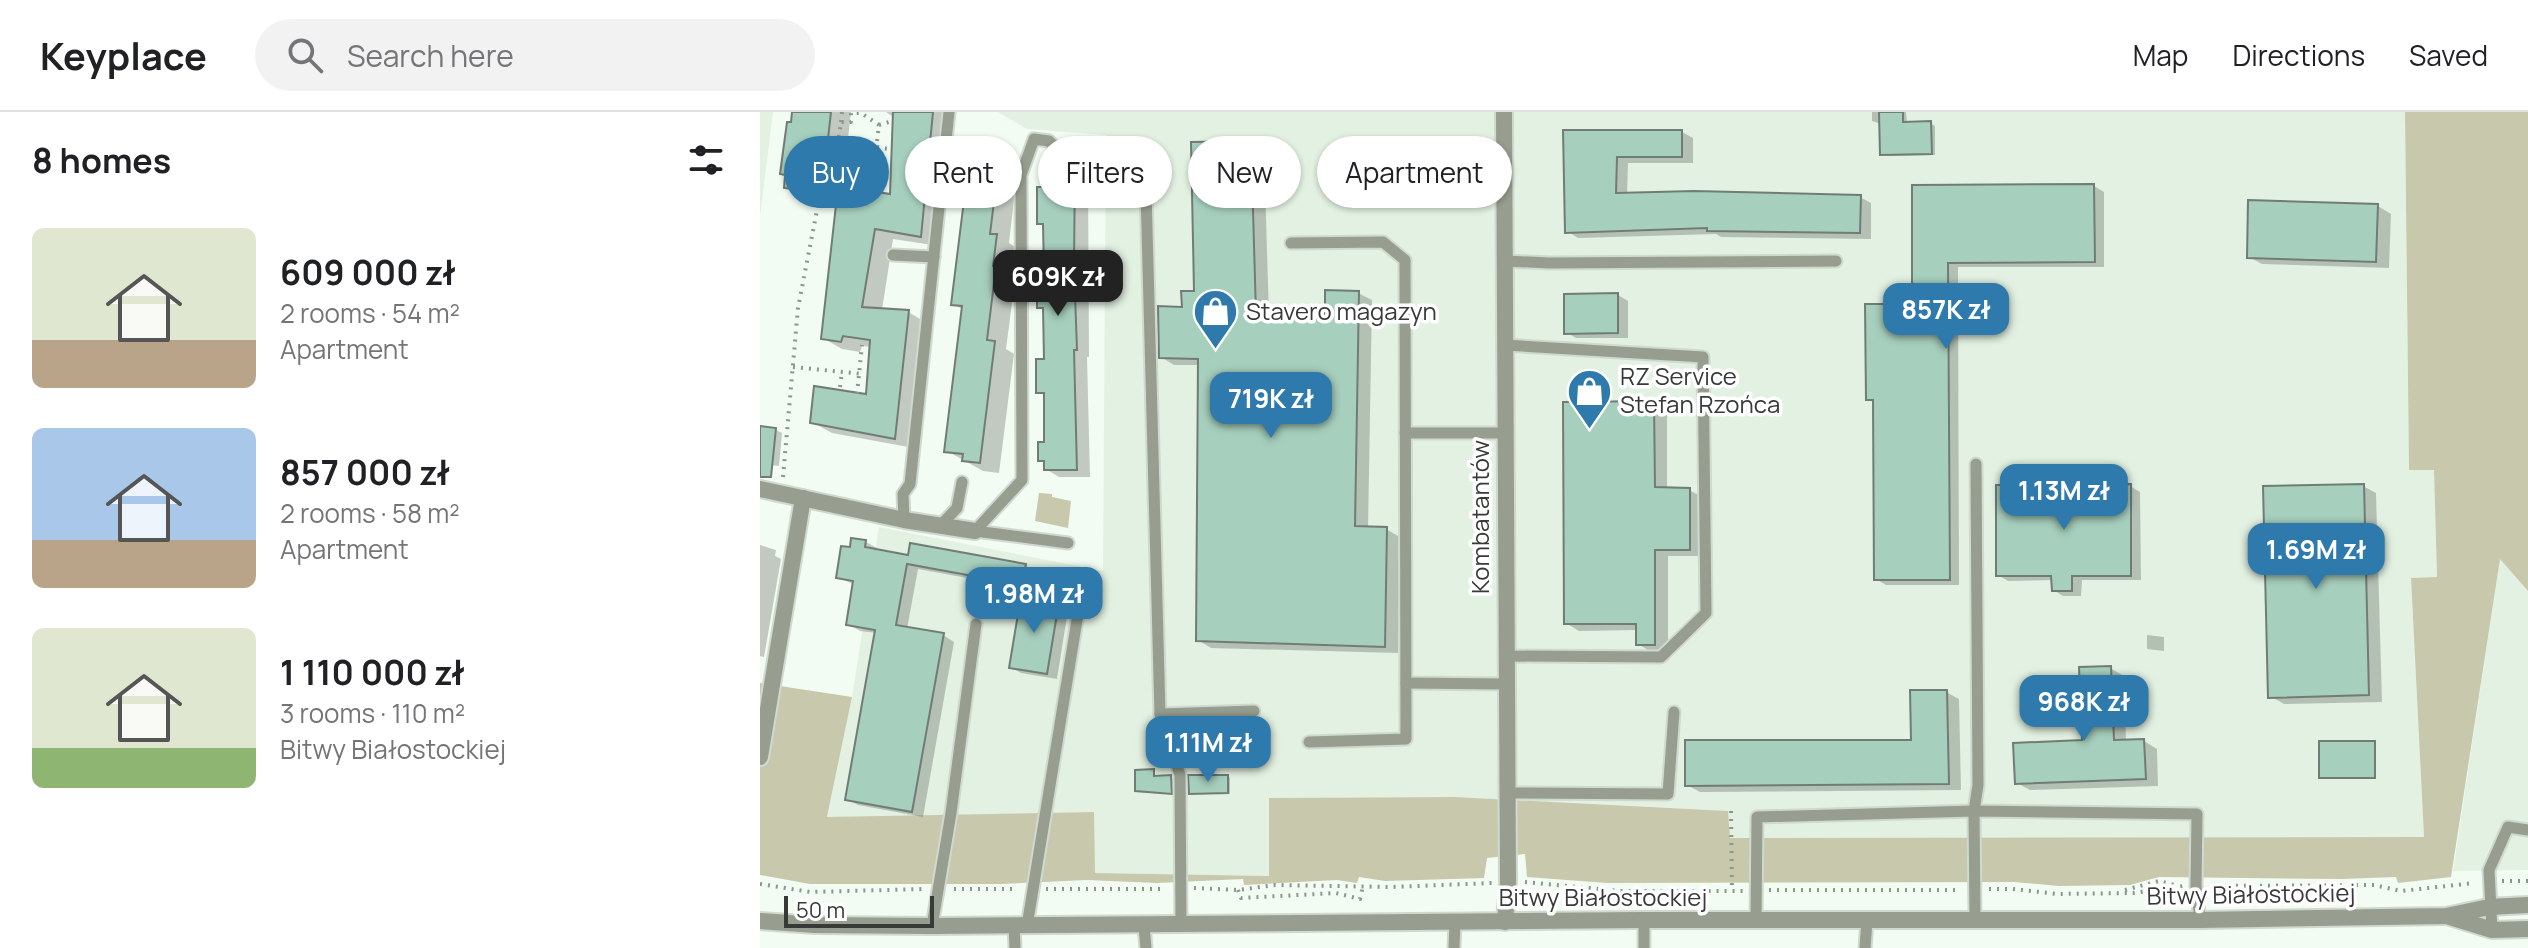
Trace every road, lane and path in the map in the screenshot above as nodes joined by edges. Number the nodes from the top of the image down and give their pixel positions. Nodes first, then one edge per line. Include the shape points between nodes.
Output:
1 (842, 112) edge
2 (851, 112) edge
3 (949, 112) edge
4 (1504, 112) edge
5 (841, 122) junction
6 (889, 122) dead end
7 (879, 125) junction
8 (839, 136) edge
9 (878, 136) edge
10 (1038, 140) edge
11 (817, 208) edge
12 (1146, 208) edge
13 (1291, 243) dead end
14 (893, 255) dead end
15 (934, 257) junction
16 (1505, 261) junction
17 (1836, 261) dead end
18 (862, 345) dead end
19 (1505, 345) junction
20 (793, 367) junction
21 (842, 372) junction
22 (861, 374) junction
23 (840, 387) dead end
24 (857, 394) dead end
25 (1405, 433) junction
26 (1505, 433) junction
27 (1976, 464) dead end
28 (962, 482) dead end
29 (760, 489) edge
30 (781, 493) junction
31 (803, 498) junction
32 (904, 520) junction
33 (940, 526) junction
34 (975, 531) junction
35 (1068, 543) dead end
36 (1078, 614) dead end
37 (976, 624) dead end
38 (1505, 656) junction
39 (1406, 683) junction
40 (1505, 684) junction
41 (1254, 711) dead end
42 (1674, 712) dead end
43 (1160, 714) junction
44 (1309, 742) dead end
45 (760, 757) edge
46 (1506, 793) junction
47 (1731, 811) dead end
48 (1974, 811) junction
49 (2528, 830) edge
50 (2489, 881) junction
51 (2528, 881) edge
52 (1521, 882) dead end
53 (1492, 883) dead end
54 (760, 884) edge
55 (1363, 886) junction
56 (2180, 886) junction
57 (2196, 886) junction
58 (1181, 888) junction
59 (938, 889) junction
60 (1032, 889) junction
61 (1238, 890) junction
62 (1756, 890) junction
63 (1974, 890) junction
64 (1732, 891) junction
65 (2119, 892) junction
66 (2528, 905) edge
67 (2489, 907) junction
68 (2446, 916) junction
69 (1975, 919) junction
70 (1644, 920) junction
71 (1756, 920) junction
72 (1867, 920) junction
73 (2200, 920) junction
74 (760, 921) edge
75 (1455, 922) junction
76 (1505, 922) junction
77 (1181, 925) junction
78 (932, 926) junction
79 (1021, 926) junction
80 (1144, 926) junction
81 (2528, 929) edge
82 (2492, 930) junction
83 (1015, 948) edge
84 (1146, 948) edge
85 (1454, 948) edge
86 (1644, 948) edge
87 (1865, 948) edge

1 - 5 path
2 - 5 path via 851,122
2 - 7 path
3 - 15 lane
4 - 16 street, Kombatantów
5 - 8 path
6 - 7 path
7 - 9 path
10 - 34 lane via 1021,175 1022,480
11 - 20 path via 798,308
12 - 43 lane
13 - 25 lane via 1383,242 1405,260
14 - 15 lane
15 - 32 lane
16 - 17 lane
16 - 19 street, Kombatantów
18 - 22 path
19 - 26 street, Kombatantów
19 - 38 lane via 1703,357 1706,613 1661,657
20 - 21 path
20 - 30 path
21 - 22 path
21 - 23 path
22 - 24 path
25 - 26 lane
25 - 39 lane
26 - 38 street, Kombatantów
27 - 48 lane
28 - 33 lane via 957,508
29 - 30 street
30 - 31 street
31 - 32 street
31 - 45 street
32 - 33 street
33 - 34 street
34 - 35 lane
36 - 60 lane
37 - 59 lane
38 - 40 street, Kombatantów
39 - 40 lane
39 - 44 lane via 1406,739
40 - 46 street, Kombatantów
41 - 43 lane
42 - 46 lane via 1668,794
43 - 58 lane via 1180,775
46 - 76 street, Kombatantów
47 - 64 path
48 - 57 lane via 2197,814
48 - 62 lane via 1757,817
48 - 63 lane
49 - 50 lane via 2508,827
50 - 51 path
50 - 57 path via 2401,891 2374,885
50 - 67 lane
52 - 64 path via 1620,891
53 - 55 path
54 - 59 path via 810,892
55 - 61 path
55 - 61 path via 1360,899 1336,893 1241,898
56 - 57 path
56 - 65 path
56 - 65 path via 2159,881
57 - 73 lane
58 - 60 path
58 - 61 path
58 - 77 lane
59 - 60 path
59 - 78 lane
60 - 79 lane
62 - 63 path
62 - 64 path
62 - 71 lane
63 - 65 path
63 - 69 lane
66 - 67 street, Bitwy Białostockiej
67 - 68 street, Bitwy Białostockiej
67 - 82 lane
68 - 73 street, Bitwy Białostockiej
68 - 82 street, Bitwy Białostockiej
69 - 72 street, Bitwy Białostockiej
69 - 73 street, Bitwy Białostockiej
70 - 71 street, Bitwy Białostockiej
70 - 76 street, Bitwy Białostockiej
70 - 86 lane
71 - 72 street, Bitwy Białostockiej
72 - 87 lane
74 - 78 street, Bitwy Białostockiej
75 - 76 street, Bitwy Białostockiej
75 - 77 street, Bitwy Białostockiej
75 - 85 lane
77 - 80 street, Bitwy Białostockiej
78 - 79 street, Bitwy Białostockiej
79 - 80 street, Bitwy Białostockiej
79 - 83 lane
80 - 84 lane
81 - 82 street, Bitwy Białostockiej

